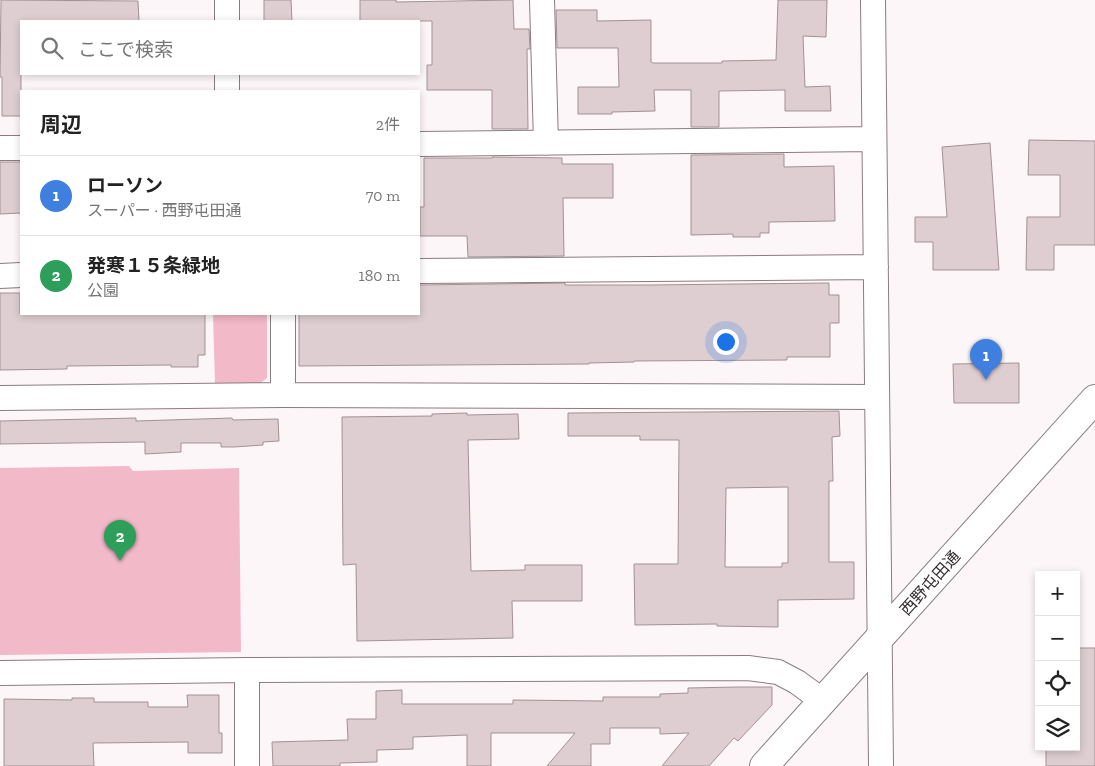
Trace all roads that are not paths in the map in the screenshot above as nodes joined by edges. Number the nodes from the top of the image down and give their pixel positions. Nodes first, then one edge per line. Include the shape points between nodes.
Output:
1 (227, 0) edge
2 (542, 0) edge
3 (873, 0) edge
4 (227, 20) edge
5 (227, 75) edge
6 (227, 90) edge
7 (874, 139) junction
8 (546, 143) junction
9 (420, 144) edge
10 (0, 148) edge
11 (20, 148) edge
12 (876, 268) junction
13 (420, 271) edge
14 (20, 275) edge
15 (0, 276) edge
16 (283, 315) edge
17 (284, 395) junction
18 (877, 397) junction
19 (0, 398) edge
20 (1095, 399) edge
21 (880, 638) junction
22 (247, 670) junction
23 (0, 673) edge
24 (823, 701) junction
25 (247, 766) edge
26 (764, 766) edge
27 (881, 766) edge

1 - 4 street
2 - 8 street
3 - 7 street
5 - 6 street
7 - 8 street
7 - 12 street
8 - 9 street
10 - 11 street
12 - 13 street
12 - 18 street
14 - 15 street
16 - 17 street
17 - 18 street
17 - 19 street
18 - 21 street
20 - 21 street, 西野屯田通
21 - 24 street, 西野屯田通
21 - 27 street
22 - 23 street
22 - 24 street via 748,668 778,672
22 - 25 street
24 - 26 street, 西野屯田通

